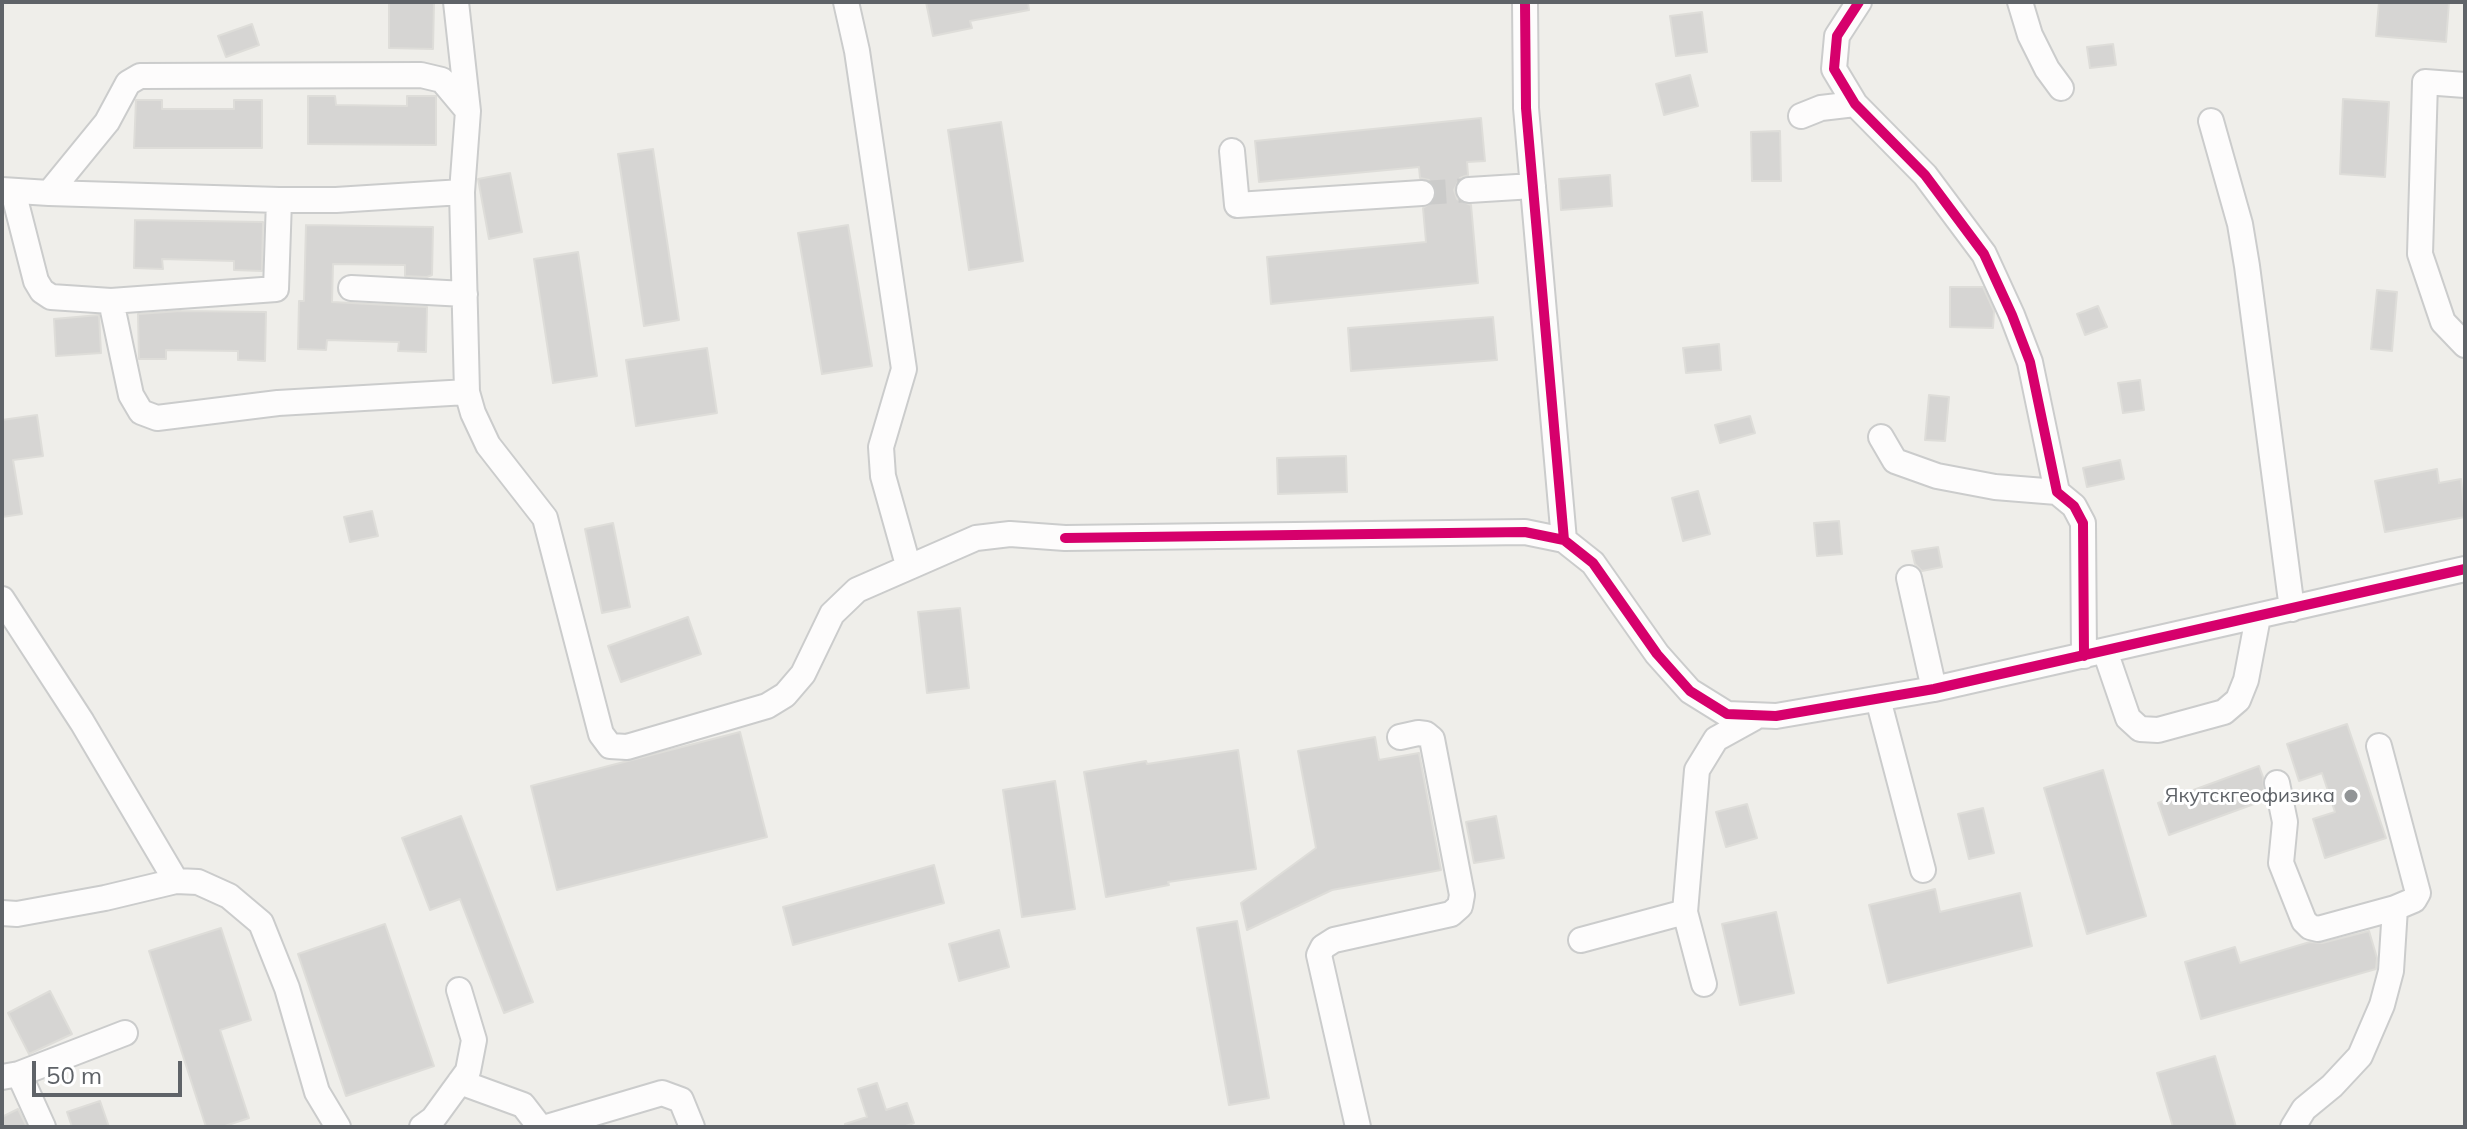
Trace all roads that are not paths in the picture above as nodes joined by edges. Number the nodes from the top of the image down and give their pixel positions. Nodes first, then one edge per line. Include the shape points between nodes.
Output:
1 (456, 2) edge
2 (846, 2) edge
3 (1525, 2) edge
4 (1859, 2) edge
5 (2020, 2) edge
6 (2465, 85) edge
7 (2061, 88) dead end
8 (1855, 104) junction
9 (468, 111) junction
10 (1801, 116) dead end
11 (2211, 121) dead end
12 (1232, 151) dead end
13 (1533, 186) junction
14 (1469, 190) tunnel mouth
15 (8, 191) edge
16 (462, 192) junction
17 (49, 193) junction
18 (1422, 193) tunnel mouth
19 (279, 200) junction
20 (351, 288) dead end
21 (465, 294) junction
22 (111, 301) junction
23 (2465, 345) edge
24 (467, 392) junction
25 (1881, 437) dead end
26 (2057, 492) junction
27 (1564, 540) junction
28 (908, 565) junction
29 (2465, 569) edge
30 (1909, 578) dead end
31 (2, 599) edge
32 (2292, 609) junction
33 (2258, 617) junction
34 (2094, 654) junction
35 (1934, 689) junction
36 (1878, 699) junction
37 (1760, 716) junction
38 (1400, 737) dead end
39 (2379, 746) dead end
40 (2277, 783) dead end
41 (1923, 870) dead end
42 (176, 881) junction
43 (2395, 908) junction
44 (1685, 912) junction
45 (2, 913) edge
46 (1581, 940) dead end
47 (1704, 984) dead end
48 (459, 990) dead end
49 (125, 1033) dead end
50 (10, 1076) edge
51 (460, 1082) junction
52 (43, 1127) edge
53 (338, 1127) edge
54 (422, 1127) edge
55 (540, 1127) edge
56 (547, 1127) edge
57 (692, 1127) edge
58 (1358, 1127) edge
59 (2293, 1127) edge

1 - 9 street
2 - 28 street via 904,369 881,447 883,476
3 - 13 street
4 - 8 street via 1837,36 1834,69
5 - 7 street via 2030,35
6 - 23 street via 2425,82 2420,254 2443,322
8 - 10 street
8 - 26 street via 1925,175 1984,254 2030,362
9 - 16 street
9 - 17 street via 442,80 421,75 140,76 128,83 107,122
11 - 32 street via 2247,266
12 - 18 street via 1237,205
13 - 14 street
13 - 27 street
15 - 17 street
15 - 22 street via 42,291 51,297
16 - 19 street
16 - 21 street
17 - 19 street
19 - 22 street via 276,289
20 - 21 street
21 - 24 street
22 - 24 street via 131,395 141,412 157,418 278,403
24 - 28 street via 488,445 545,518 601,734 610,746 627,747 776,701 803,674 832,614 857,590
25 - 26 street via 1895,461 1937,476
26 - 34 street via 2074,506 2083,523
27 - 28 street via 1525,532 1065,538 1010,534 976,538
27 - 37 street via 1593,563 1690,691 1727,714
29 - 32 street
30 - 35 street
31 - 42 street
32 - 33 street
33 - 34 street
33 - 34 street via 2238,700 2224,712 2158,730 2140,729 2128,718
34 - 35 street
35 - 36 street
36 - 37 street
36 - 41 street
37 - 44 street via 1716,739 1697,770
38 - 58 street via 1418,733 1432,739 1462,895 1451,914 1334,940 1319,955
39 - 43 street via 2418,893
40 - 43 street via 2285,822 2281,863 2304,921 2318,929
42 - 45 street
42 - 53 street via 198,882 229,896 261,923 287,988 317,1092
43 - 59 street via 2391,971 2360,1056 2304,1109
44 - 46 street
44 - 47 street
48 - 51 street via 474,1040 468,1071
49 - 50 street
50 - 52 street
51 - 54 street
51 - 55 street via 523,1105
56 - 57 street via 662,1093 681,1100

